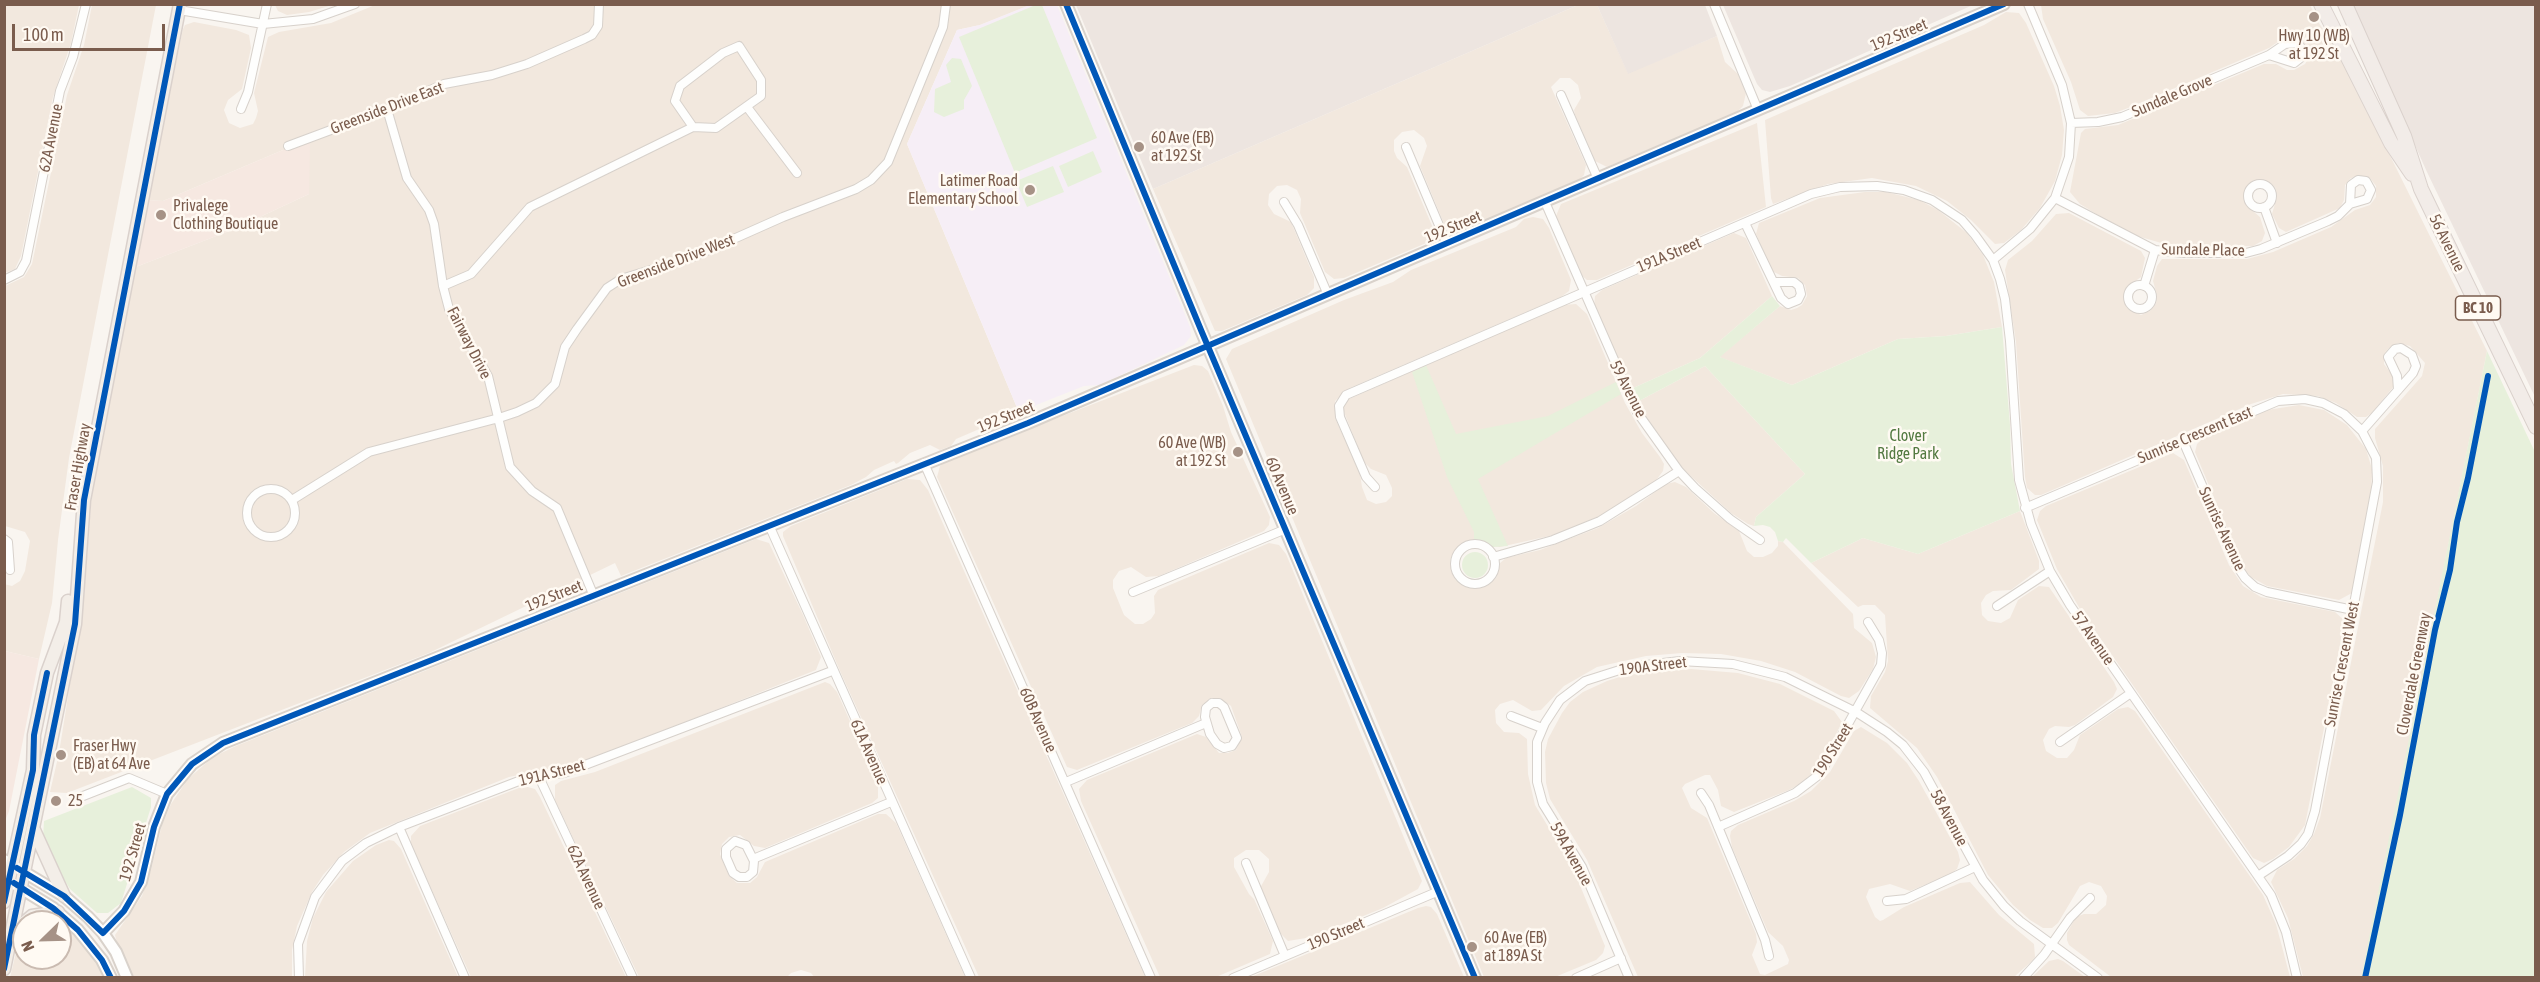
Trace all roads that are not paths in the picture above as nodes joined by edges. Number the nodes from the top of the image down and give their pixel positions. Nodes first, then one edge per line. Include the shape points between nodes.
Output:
1 (86, 4) edge
2 (267, 4) edge
3 (355, 4) edge
4 (599, 4) edge
5 (946, 4) edge
6 (1066, 4) edge
7 (1713, 4) edge
8 (2004, 4) edge
9 (2028, 4) edge
10 (2321, 4) edge
11 (2345, 4) edge
12 (179, 7) edge
13 (263, 24) junction
14 (2269, 56) dead end
15 (1561, 95) dead end
16 (747, 107) junction
17 (241, 109) dead end
18 (387, 109) junction
19 (1758, 110) junction
20 (2071, 123) junction
21 (693, 127) junction
22 (288, 146) dead end
23 (1406, 147) dead end
24 (797, 173) dead end
25 (1598, 179) junction
26 (2421, 189) junction
27 (2055, 198) junction
28 (1284, 202) dead end
29 (1545, 202) junction
30 (2350, 204) dead end
31 (2264, 207) dead end
32 (1745, 222) junction
33 (2277, 243) junction
34 (1447, 244) junction
35 (2155, 250) junction
36 (1993, 260) junction
37 (4, 280) edge
38 (1774, 282) dead end
39 (443, 286) junction
40 (2145, 286) dead end
41 (1583, 291) junction
42 (1328, 295) junction
43 (1208, 347) junction
44 (2398, 390) junction
45 (499, 418) junction
46 (2535, 427) edge
47 (2362, 431) junction
48 (2183, 441) junction
49 (924, 463) junction
50 (1679, 471) junction
51 (1375, 487) dead end
52 (84, 500) junction
53 (292, 500) junction
54 (2025, 508) junction
55 (769, 525) junction
56 (1286, 529) junction
57 (4, 539) edge
58 (1760, 540) dead end
59 (1493, 557) junction
60 (10, 570) dead end
61 (2050, 571) junction
62 (1133, 592) dead end
63 (593, 594) junction
64 (1997, 606) dead end
65 (2353, 610) junction
66 (1868, 622) dead end
67 (832, 671) junction
68 (1785, 677) joint
69 (2131, 693) junction
70 (1856, 712) junction
71 (1511, 716) dead end
72 (1206, 723) junction
73 (1542, 728) junction
74 (2060, 742) dead end
75 (539, 777) junction
76 (1066, 782) junction
77 (1701, 793) dead end
78 (167, 794) junction
79 (78, 798) dead end
80 (891, 802) junction
81 (399, 827) junction
82 (1718, 827) junction
83 (34, 830) junction
84 (753, 859) junction
85 (9, 863) edge
86 (1246, 863) dead end
87 (1975, 867) junction
88 (25, 873) junction
89 (2258, 876) junction
90 (7, 879) edge
91 (21, 888) junction
92 (1439, 891) junction
93 (64, 896) junction
94 (2090, 898) dead end
95 (4, 902) edge
96 (1887, 902) dead end
97 (17, 910) edge
98 (55, 910) edge
99 (72, 926) edge
100 (103, 933) junction
101 (12, 935) edge
102 (2053, 943) junction
103 (1285, 956) junction
104 (1769, 956) dead end
105 (1621, 958) junction
106 (4, 969) edge
107 (111, 978) edge
108 (127, 978) edge
109 (299, 978) edge
110 (465, 978) edge
111 (633, 978) edge
112 (970, 978) edge
113 (1151, 978) edge
114 (1233, 978) edge
115 (1475, 978) edge
116 (1576, 978) edge
117 (1629, 978) edge
118 (2023, 978) edge
119 (2098, 978) edge
120 (2297, 978) edge

1 - 37 street, 62A Avenue via 60,91 26,261 20,272
2 - 13 street
3 - 13 street via 313,19
4 - 18 street, Greenside Drive East via 598,26 584,39 527,64 444,84
5 - 45 street, Greenside Drive West via 943,27 881,171 856,189 674,264 621,279 597,301 565,347 555,384 517,412
6 - 43 main road, 60 Avenue
7 - 19 street
8 - 19 main road, 192 Street
9 - 20 street via 2062,85
10 - 26 highway, 56 Avenue / BC 10 via 2391,143
11 - 26 highway, 56 Avenue / BC 10 via 2404,136
12 - 13 street
12 - 52 main road, Fraser Highway
13 - 17 street
14 - 20 street, Sundale Grove via 2122,117
15 - 25 street
16 - 21 street via 716,128
16 - 21 street via 761,96 761,80 740,46 723,53 680,86 675,101
16 - 24 street
18 - 22 street, Greenside Drive East
18 - 39 street, Fairway Drive via 407,178 434,224
19 - 25 main road, 192 Street
20 - 27 street via 2069,157
21 - 39 street via 530,207 471,274
23 - 34 street
25 - 29 main road, 192 Street
26 - 46 highway, 56 Avenue / BC 10
27 - 35 street, Sundale Place
27 - 36 street via 2030,230
28 - 42 street
29 - 34 main road, 192 Street
29 - 41 street, 59 Avenue
30 - 33 street, Sundale Place via 2338,216
31 - 33 street
32 - 36 street, 191A Street via 1823,190 1892,187 1948,209 1976,235
32 - 38 street
32 - 41 street, 191A Street
33 - 35 street, Sundale Place via 2246,253
34 - 42 main road, 192 Street
35 - 40 street
36 - 54 street, 57 Avenue via 2008,322 2019,480
39 - 45 street, Fairway Drive via 455,322 483,366
41 - 50 street, 59 Avenue via 1637,412
41 - 51 street, 191A Street via 1346,395 1339,406 1340,417 1366,477
42 - 43 main road, 192 Street
43 - 49 main road, 192 Street
43 - 56 main road, 60 Avenue
44 - 44 street via 2416,366 2412,355 2402,348 2388,357 2397,376
44 - 47 street
45 - 53 street, Greenside Drive West via 369,452
45 - 63 street, Fairway Drive via 510,466 532,491 557,508
47 - 48 street, Sunrise Crescent East via 2344,414 2323,403 2292,399 2264,405
47 - 65 street, Sunrise Crescent West via 2376,458 2377,482
48 - 54 street, Sunrise Crescent East
48 - 65 street, Sunrise Avenue via 2245,578 2267,592
49 - 55 main road, 192 Street
49 - 76 street, 60B Avenue
50 - 58 street, 59 Avenue via 1710,502
50 - 59 street via 1600,521 1553,540
52 - 83 main road, Fraser Highway via 75,624
52 - 85 main road, Fraser Highway via 77,518 66,622 48,674 34,735 33,770
53 - 53 street via 280,490 264,489 248,505 248,521 266,536 282,535 296,515
54 - 61 street, 57 Avenue
55 - 63 main road, 192 Street
55 - 67 street, 61A Avenue
56 - 62 street
56 - 92 main road, 60 Avenue
57 - 60 street via 8,542
59 - 59 street via 1482,546 1470,545 1459,552 1456,572 1471,584 1485,581 1494,568
61 - 64 street
61 - 69 street, 57 Avenue
63 - 78 main road, 192 Street via 223,743 192,764
65 - 89 street, Sunrise Crescent West via 2312,823 2295,850
66 - 70 street, 190 Street via 1879,640 1881,665
67 - 75 street, 191A Street via 564,773
67 - 80 street, 61A Avenue
68 - 70 street, 58 Avenue
68 - 73 street, 190A Street via 1718,662 1680,661 1629,667 1592,678 1572,690 1560,700
69 - 74 street
69 - 89 street, 57 Avenue
70 - 82 street, 190 Street via 1813,782 1795,794
70 - 87 street, 58 Avenue via 1887,732 1914,758
71 - 73 street
72 - 72 street via 1218,744 1224,748 1232,746 1237,738 1224,707 1212,703 1206,708
72 - 76 street
73 - 105 street, 59A Avenue via 1536,752 1538,791 1582,867
75 - 81 street, 191A Street via 524,778
75 - 111 street, 62A Avenue
76 - 113 street, 60B Avenue
77 - 82 street
78 - 79 street via 129,778
78 - 100 main road, 192 Street via 154,827 141,882 129,904
80 - 84 street
80 - 112 street, 61A Avenue
81 - 109 street, 191A Street via 366,843 342,861 315,897 298,945
81 - 110 street
82 - 104 street
83 - 88 main road, Fraser Highway
83 - 93 main road
84 - 84 street via 743,843 731,843 726,849 731,869 739,877 753,872
85 - 88 main road
85 - 90 main road, Fraser Highway
86 - 103 street
87 - 96 street via 1906,899
87 - 102 street, 58 Avenue via 2004,906
88 - 91 main road, Fraser Highway
88 - 93 main road
89 - 120 street, 57 Avenue via 2281,917
90 - 91 main road
90 - 95 main road, Fraser Highway
91 - 97 main road, Fraser Highway
91 - 98 main road
92 - 103 street, 190 Street
92 - 115 main road, 60 Avenue
93 - 100 main road
94 - 102 street
99 - 107 main road via 89,942
100 - 108 main road
101 - 106 main road, Fraser Highway
102 - 118 street
102 - 119 street, 58 Avenue
103 - 114 street, 190 Street
105 - 116 street
105 - 117 street, 59A Avenue

